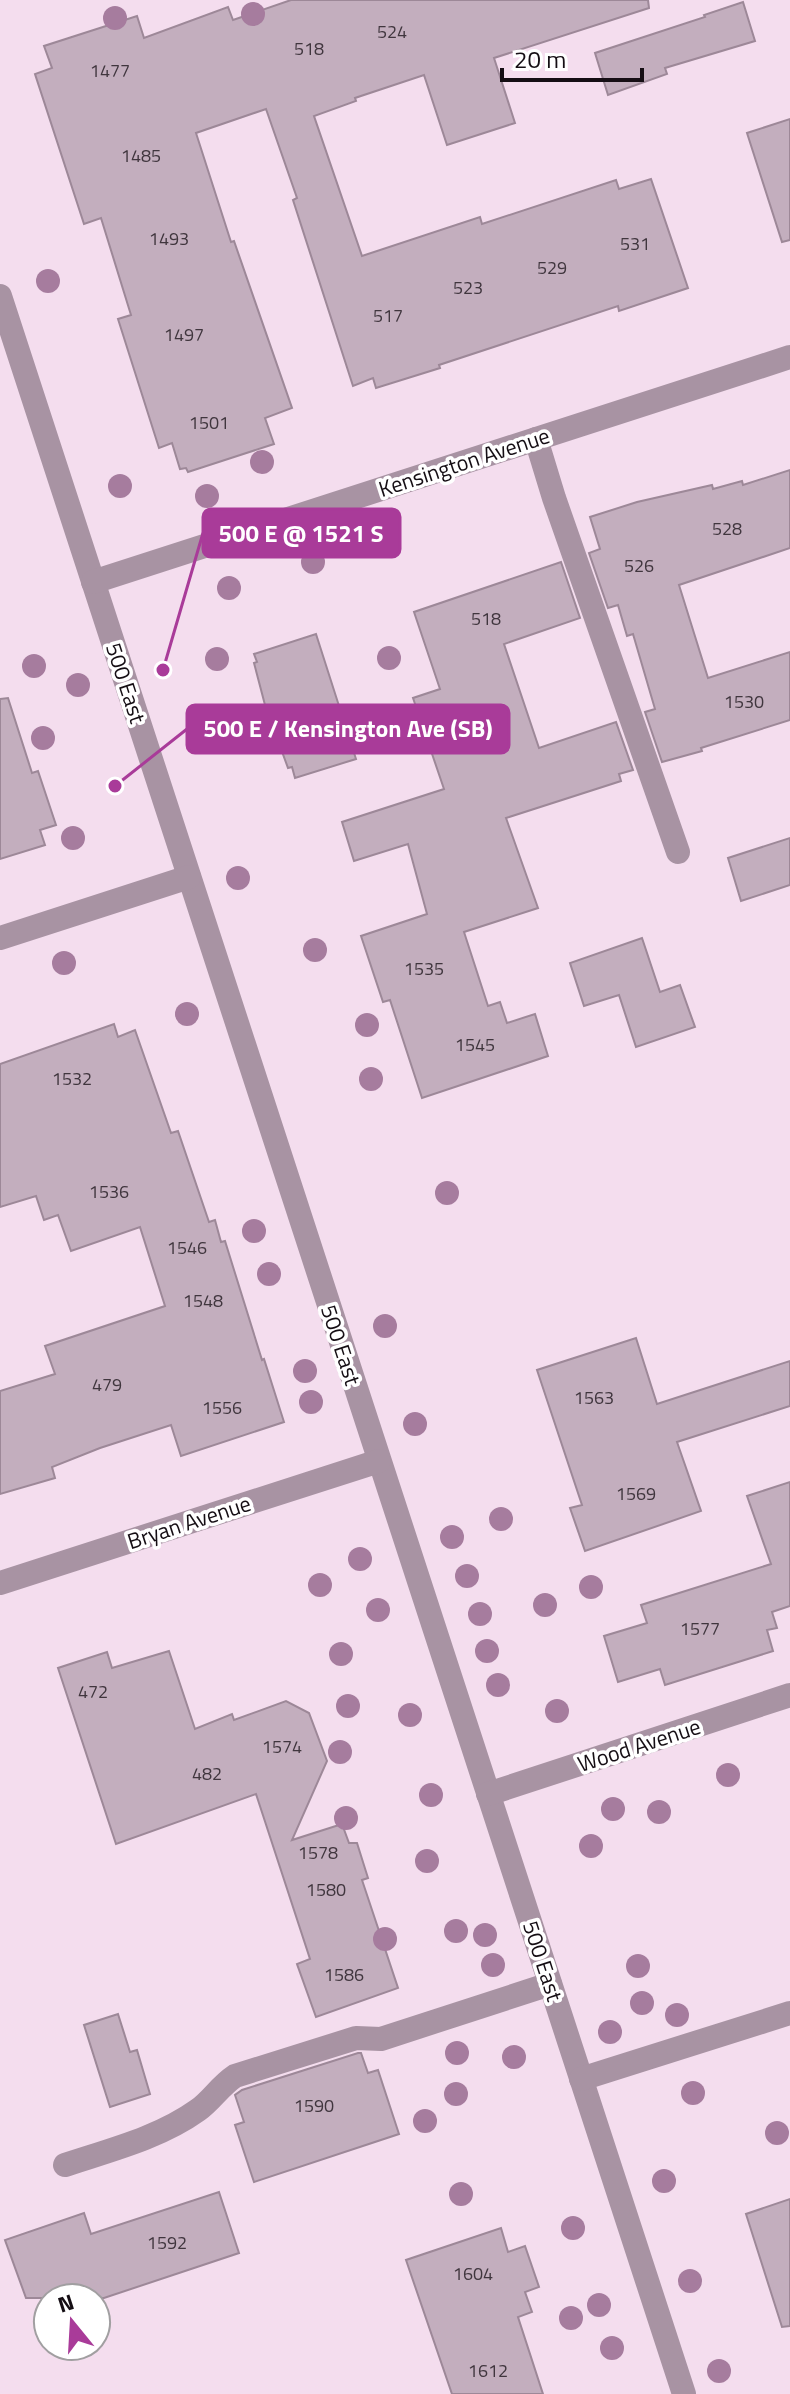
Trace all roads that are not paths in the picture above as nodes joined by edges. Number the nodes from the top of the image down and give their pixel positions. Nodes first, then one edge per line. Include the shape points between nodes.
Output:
1 (0, 296) edge
2 (790, 357) edge
3 (536, 439) junction
4 (93, 582) junction
5 (678, 852) dead end
6 (189, 877) junction
7 (0, 938) edge
8 (379, 1461) junction
9 (0, 1583) edge
10 (790, 1695) edge
11 (488, 1794) junction
12 (550, 1984) junction
13 (790, 2013) edge
14 (581, 2079) junction
15 (65, 2165) dead end
16 (684, 2394) edge

1 - 4 street, 500 East
2 - 3 street, Kensington Avenue
3 - 4 street, Kensington Avenue
3 - 5 street
4 - 6 street, 500 East
6 - 7 street
6 - 8 street, 500 East
8 - 9 street, Bryan Avenue
8 - 11 street, 500 East
10 - 11 street, Wood Avenue
11 - 12 street, 500 East
12 - 14 street, 500 East
12 - 15 street via 381,2039 356,2038 235,2076 200,2109 175,2123
13 - 14 street
14 - 16 street, 500 East

